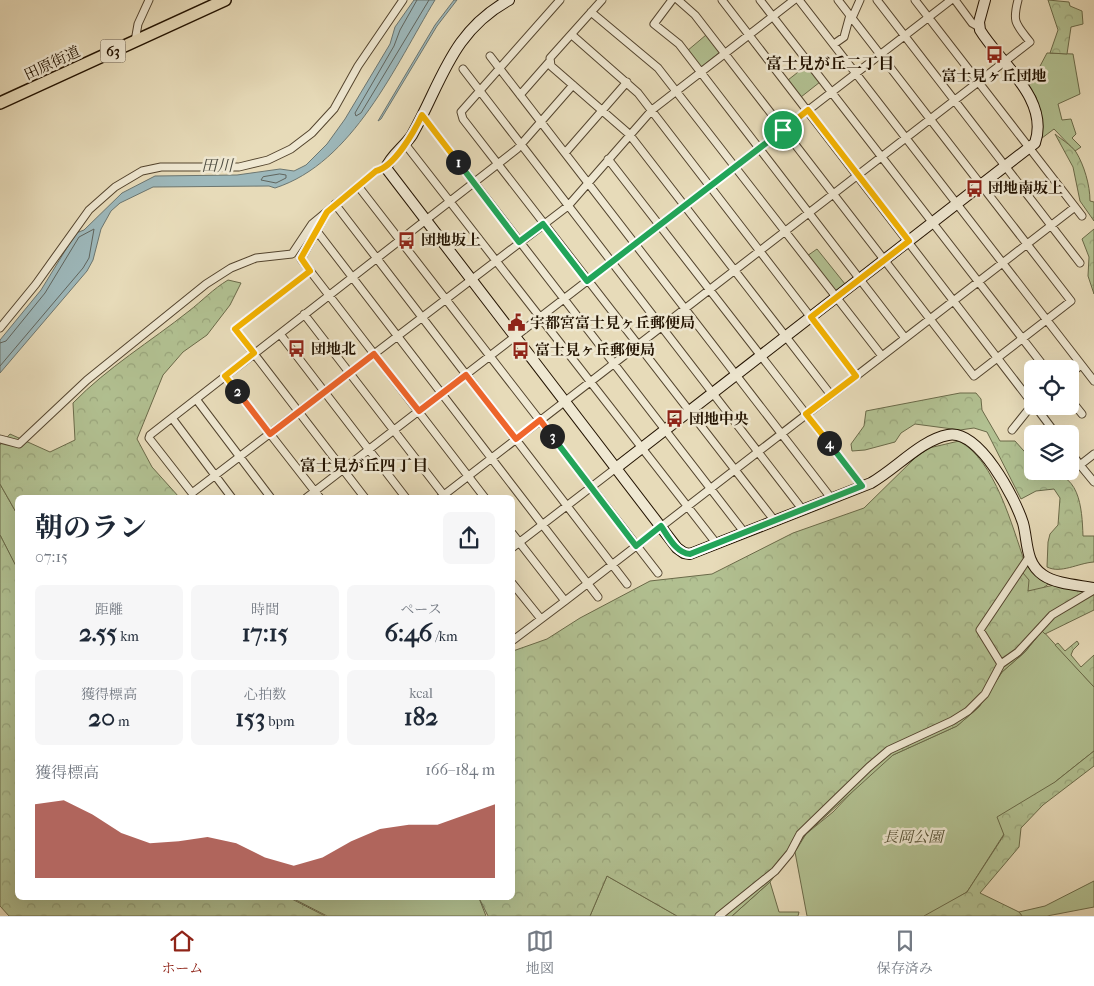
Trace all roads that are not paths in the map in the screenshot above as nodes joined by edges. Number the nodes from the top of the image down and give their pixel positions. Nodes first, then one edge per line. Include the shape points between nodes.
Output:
1 (149, 0) edge
2 (225, 0) edge
3 (403, 0) edge
4 (509, 0) edge
5 (560, 0) edge
6 (602, 0) edge
7 (672, 0) edge
8 (678, 0) edge
9 (722, 0) edge
10 (760, 0) edge
11 (794, 0) edge
12 (799, 0) edge
13 (838, 0) edge
14 (860, 0) edge
15 (877, 0) edge
16 (915, 0) edge
17 (953, 0) edge
18 (984, 0) edge
19 (1018, 0) edge
20 (591, 12) junction
21 (773, 16) junction
22 (851, 16) junction
23 (929, 17) junction
24 (979, 27) junction
25 (572, 35) junction
26 (749, 35) junction
27 (904, 36) junction
28 (135, 42) junction
29 (834, 44) junction
30 (725, 54) junction
31 (490, 56) dead end
32 (879, 56) junction
33 (549, 62) junction
34 (1004, 62) junction
35 (499, 68) junction
36 (463, 69) dead end
37 (701, 72) junction
38 (856, 73) junction
39 (627, 82) junction
40 (978, 82) junction
41 (573, 85) junction
42 (479, 90) junction
43 (677, 91) junction
44 (831, 93) junction
45 (520, 95) junction
46 (954, 101) junction
47 (0, 103) edge
48 (652, 110) junction
49 (808, 110) junction
50 (602, 111) junction
51 (422, 115) junction
52 (929, 120) junction
53 (541, 122) junction
54 (783, 130) junction
55 (630, 135) junction
56 (906, 138) junction
57 (405, 144) junction
58 (521, 145) junction
59 (1029, 148) junction
60 (758, 149) junction
61 (565, 153) junction
62 (881, 157) junction
63 (608, 159) junction
64 (498, 164) junction
65 (735, 167) junction
66 (1005, 167) junction
67 (386, 168) junction
68 (858, 175) junction
69 (588, 182) junction
70 (474, 183) junction
71 (711, 185) junction
72 (358, 186) junction
73 (981, 186) junction
74 (833, 194) junction
75 (450, 202) junction
76 (335, 204) junction
77 (957, 204) junction
78 (568, 206) junction
79 (685, 206) junction
80 (1075, 208) junction
81 (327, 212) junction
82 (808, 213) junction
83 (1082, 216) dead end
84 (426, 221) junction
85 (933, 223) junction
86 (543, 224) junction
87 (660, 225) junction
88 (1051, 226) junction
89 (316, 230) junction
90 (784, 232) junction
91 (401, 240) junction
92 (909, 241) junction
93 (519, 242) junction
94 (634, 244) junction
95 (1027, 244) junction
96 (760, 251) junction
97 (377, 259) junction
98 (495, 260) junction
99 (884, 260) junction
100 (611, 262) junction
101 (1003, 263) junction
102 (1080, 263) dead end
103 (735, 270) junction
104 (310, 271) junction
105 (353, 277) junction
106 (471, 279) junction
107 (860, 279) junction
108 (587, 281) junction
109 (979, 281) junction
110 (710, 289) junction
111 (329, 295) junction
112 (446, 298) junction
113 (836, 298) junction
114 (563, 300) junction
115 (954, 300) junction
116 (685, 308) junction
117 (304, 314) junction
118 (422, 317) junction
119 (540, 317) junction
120 (811, 317) junction
121 (930, 319) junction
122 (1047, 320) junction
123 (661, 327) junction
124 (0, 328) edge
125 (280, 334) junction
126 (399, 335) junction
127 (786, 336) junction
128 (515, 337) junction
129 (905, 338) junction
130 (1022, 339) junction
131 (637, 345) junction
132 (254, 353) junction
133 (374, 354) junction
134 (491, 355) junction
135 (761, 356) junction
136 (882, 356) junction
137 (998, 358) junction
138 (1039, 360) edge
139 (612, 364) junction
140 (1081, 365) joint
141 (350, 372) junction
142 (466, 375) junction
143 (736, 375) junction
144 (225, 376) junction
145 (856, 376) junction
146 (1094, 381) edge
147 (590, 382) junction
148 (324, 392) junction
149 (442, 393) junction
150 (713, 393) junction
151 (1024, 393) edge
152 (831, 395) junction
153 (196, 399) junction
154 (565, 401) junction
155 (1079, 410) edge
156 (299, 411) junction
157 (419, 411) junction
158 (689, 412) junction
159 (806, 414) junction
160 (1082, 414) dead end
161 (1025, 415) edge
162 (172, 418) junction
163 (540, 420) junction
164 (394, 429) junction
165 (665, 430) junction
166 (1012, 430) dead end
167 (781, 433) junction
168 (270, 434) junction
169 (0, 439) edge
170 (516, 439) junction
171 (368, 449) junction
172 (641, 449) junction
173 (758, 452) junction
174 (1094, 454) edge
175 (240, 457) junction
176 (492, 458) junction
177 (1080, 465) joint
178 (616, 468) junction
179 (343, 469) junction
180 (734, 470) junction
181 (216, 475) junction
182 (468, 476) junction
183 (1094, 482) edge
184 (862, 486) junction
185 (591, 487) junction
186 (710, 489) junction
187 (315, 491) junction
188 (230, 495) edge
189 (269, 495) edge
190 (310, 495) edge
191 (318, 495) edge
192 (363, 495) edge
193 (404, 495) edge
194 (443, 495) edge
195 (445, 495) edge
196 (483, 495) edge
197 (831, 498) junction
198 (567, 506) junction
199 (687, 506) junction
200 (802, 509) junction
201 (774, 520) junction
202 (543, 524) junction
203 (661, 526) junction
204 (744, 532) junction
205 (515, 536) edge
206 (520, 542) junction
207 (716, 543) junction
208 (515, 546) edge
209 (636, 546) junction
210 (1029, 557) junction
211 (612, 564) junction
212 (658, 573) dead end
213 (588, 583) junction
214 (627, 584) dead end
215 (515, 587) edge
216 (1094, 589) edge
217 (598, 597) dead end
218 (565, 601) junction
219 (541, 619) junction
220 (515, 638) edge
221 (1001, 664) junction
222 (719, 916) edge

1 - 28 street via 138,24
2 - 28 main road, 田原街道 / 63
3 - 124 street via 358,66 334,109 312,134 292,149 268,160 239,167 161,167 142,171 115,187 89,210
4 - 51 street via 484,16 470,30 441,74
5 - 35 street
6 - 20 street
7 - 37 street via 654,24 679,44
8 - 30 street via 695,15
9 - 26 street
10 - 21 street
11 - 21 street
12 - 29 street
13 - 22 street
14 - 22 street
15 - 27 street
16 - 23 street
17 - 23 street
17 - 24 street
18 - 24 street
19 - 34 street via 1015,23 1030,42
20 - 25 street
20 - 43 street via 658,68
21 - 26 street
21 - 44 street
22 - 29 street via 844,37
22 - 32 street
23 - 27 street
23 - 40 street
24 - 34 street
25 - 33 street
25 - 39 street
26 - 30 street
26 - 49 street
27 - 32 street
27 - 46 street
28 - 47 main road, 田原街道 / 63
29 - 38 street
30 - 37 street
30 - 54 street
31 - 35 street
32 - 38 street
32 - 52 street
33 - 41 street
33 - 45 street
34 - 40 street
34 - 59 street via 1033,100 1036,140
35 - 42 street
35 - 45 street
36 - 42 street
37 - 43 street
37 - 60 street
38 - 44 street
38 - 56 street
39 - 48 street
39 - 50 street
40 - 46 street
40 - 59 street
41 - 50 street
41 - 53 street
42 - 58 street
42 - 64 street via 461,112
43 - 48 street
43 - 65 street
44 - 49 street
44 - 62 street
45 - 53 street
46 - 52 street
46 - 66 street
48 - 55 street
48 - 71 street
49 - 54 street
49 - 68 street
50 - 55 street
50 - 61 street
51 - 57 street
51 - 70 street
52 - 56 street
52 - 73 street
53 - 58 street
53 - 61 street
54 - 60 street
54 - 74 street
55 - 63 street
55 - 79 street
56 - 62 street
56 - 77 street
57 - 67 street
57 - 75 street
58 - 64 street
58 - 78 street
59 - 66 street
59 - 80 street
60 - 65 street
60 - 82 street
61 - 69 street
62 - 68 street
62 - 85 street
63 - 69 street
63 - 87 street
64 - 70 street
64 - 86 street
65 - 71 street
65 - 90 street
66 - 73 street
66 - 88 street
67 - 72 street via 376,171
67 - 84 street
68 - 74 street
68 - 92 street
69 - 78 street
69 - 94 street
70 - 75 street
70 - 93 street
71 - 79 street
71 - 96 street
72 - 76 street
72 - 91 street
73 - 77 street
73 - 95 street
74 - 82 street
74 - 99 street
75 - 84 street
75 - 98 street
76 - 81 street
76 - 97 street
77 - 85 street
77 - 101 street
78 - 86 street
78 - 100 street
79 - 87 street
79 - 103 street
80 - 83 street
80 - 88 street
81 - 89 street
81 - 169 street via 312,224 292,254 256,258 231,268 206,284 86,380 19,444
82 - 90 street
82 - 107 street
84 - 91 street
84 - 106 street
85 - 92 street
85 - 109 street
86 - 93 street
86 - 108 street
87 - 94 street
87 - 110 street
88 - 95 street
88 - 102 street
89 - 104 street via 301,258
89 - 105 street
90 - 96 street
90 - 113 street
91 - 97 street
91 - 112 street
92 - 99 street
92 - 115 street
93 - 98 street
93 - 114 street
94 - 100 street
94 - 116 street
95 - 101 street
95 - 122 street via 1071,301
96 - 103 street
96 - 120 street
97 - 105 street
97 - 118 street
98 - 106 street
98 - 119 street
99 - 107 street
99 - 121 street
100 - 108 street
100 - 123 street
101 - 109 street
101 - 122 street
103 - 110 street
103 - 127 street
104 - 111 street
104 - 132 street via 235,329
105 - 111 street
105 - 126 street
106 - 112 street
106 - 128 street
107 - 113 street
107 - 129 street
108 - 114 street
108 - 131 street
109 - 115 street
109 - 130 street
110 - 116 street
110 - 135 street
111 - 117 street
111 - 133 street
112 - 118 street
112 - 134 street
113 - 120 street
113 - 136 street
114 - 119 street
114 - 139 street
115 - 121 street
115 - 137 street
116 - 123 street
116 - 143 street
117 - 125 street
117 - 141 street
118 - 126 street
118 - 142 street
119 - 128 street
119 - 147 street
120 - 127 street
120 - 145 street
121 - 129 street
121 - 137 street via 974,376
122 - 130 street
122 - 140 street
123 - 131 street
123 - 150 street
125 - 132 street
125 - 148 street
126 - 133 street
126 - 149 street
127 - 135 street
127 - 152 street
128 - 134 street
128 - 154 street
129 - 136 street
130 - 137 street
130 - 138 street
131 - 139 street
131 - 158 street
132 - 144 street
132 - 156 street
133 - 141 street
133 - 157 street
134 - 142 street
134 - 163 street
135 - 143 street
135 - 159 street
136 - 145 street
137 - 151 street
139 - 147 street
139 - 165 street
140 - 146 street
141 - 148 street
141 - 164 street
142 - 149 street
142 - 170 street
143 - 150 street
143 - 167 street
144 - 153 street
144 - 168 street
145 - 152 street
147 - 154 street
147 - 172 street
148 - 156 street
148 - 171 street
149 - 157 street
149 - 176 street
150 - 158 street
150 - 173 street
152 - 159 street
153 - 162 street
153 - 175 street
154 - 163 street
154 - 178 street
155 - 160 street
156 - 168 street
156 - 179 street
157 - 164 street
157 - 182 street
158 - 165 street
158 - 180 street
159 - 167 street
159 - 184 street
161 - 166 street
162 - 181 street
162 - 181 street via 149,438 192,493
163 - 170 street
163 - 185 street
164 - 171 street
164 - 194 street
165 - 172 street
165 - 186 street
167 - 173 street
167 - 197 street
168 - 175 street
168 - 187 street
170 - 176 street
170 - 198 street
171 - 179 street
171 - 193 street
172 - 178 street
172 - 199 street
173 - 180 street
173 - 200 street
174 - 177 street
175 - 181 street
175 - 189 street
176 - 182 street
176 - 202 street
177 - 183 street
178 - 185 street
178 - 203 street
179 - 187 street
179 - 192 street
180 - 186 street
180 - 201 street
181 - 188 street
182 - 195 street
182 - 196 street
184 - 197 street
184 - 210 street via 892,470 935,439 951,434 966,438 978,446 1006,487 1023,524
185 - 198 street
185 - 209 street
186 - 199 street
186 - 204 street
187 - 190 street
187 - 191 street
197 - 200 street
198 - 202 street
198 - 211 street
199 - 203 street
199 - 207 street
200 - 201 street
201 - 204 street
202 - 206 street
202 - 213 street
203 - 207 street via 684,553 690,554
203 - 209 street
204 - 207 street
205 - 206 street
206 - 208 street
206 - 218 street
209 - 211 street
209 - 212 street
210 - 216 street via 1042,574 1053,580
210 - 221 street via 980,630
211 - 213 street
211 - 214 street
213 - 217 street
213 - 218 street
215 - 219 street
216 - 221 street via 1052,616 1018,652
218 - 219 street
219 - 220 street
221 - 222 street via 985,694 968,711 889,750 800,834 775,871

